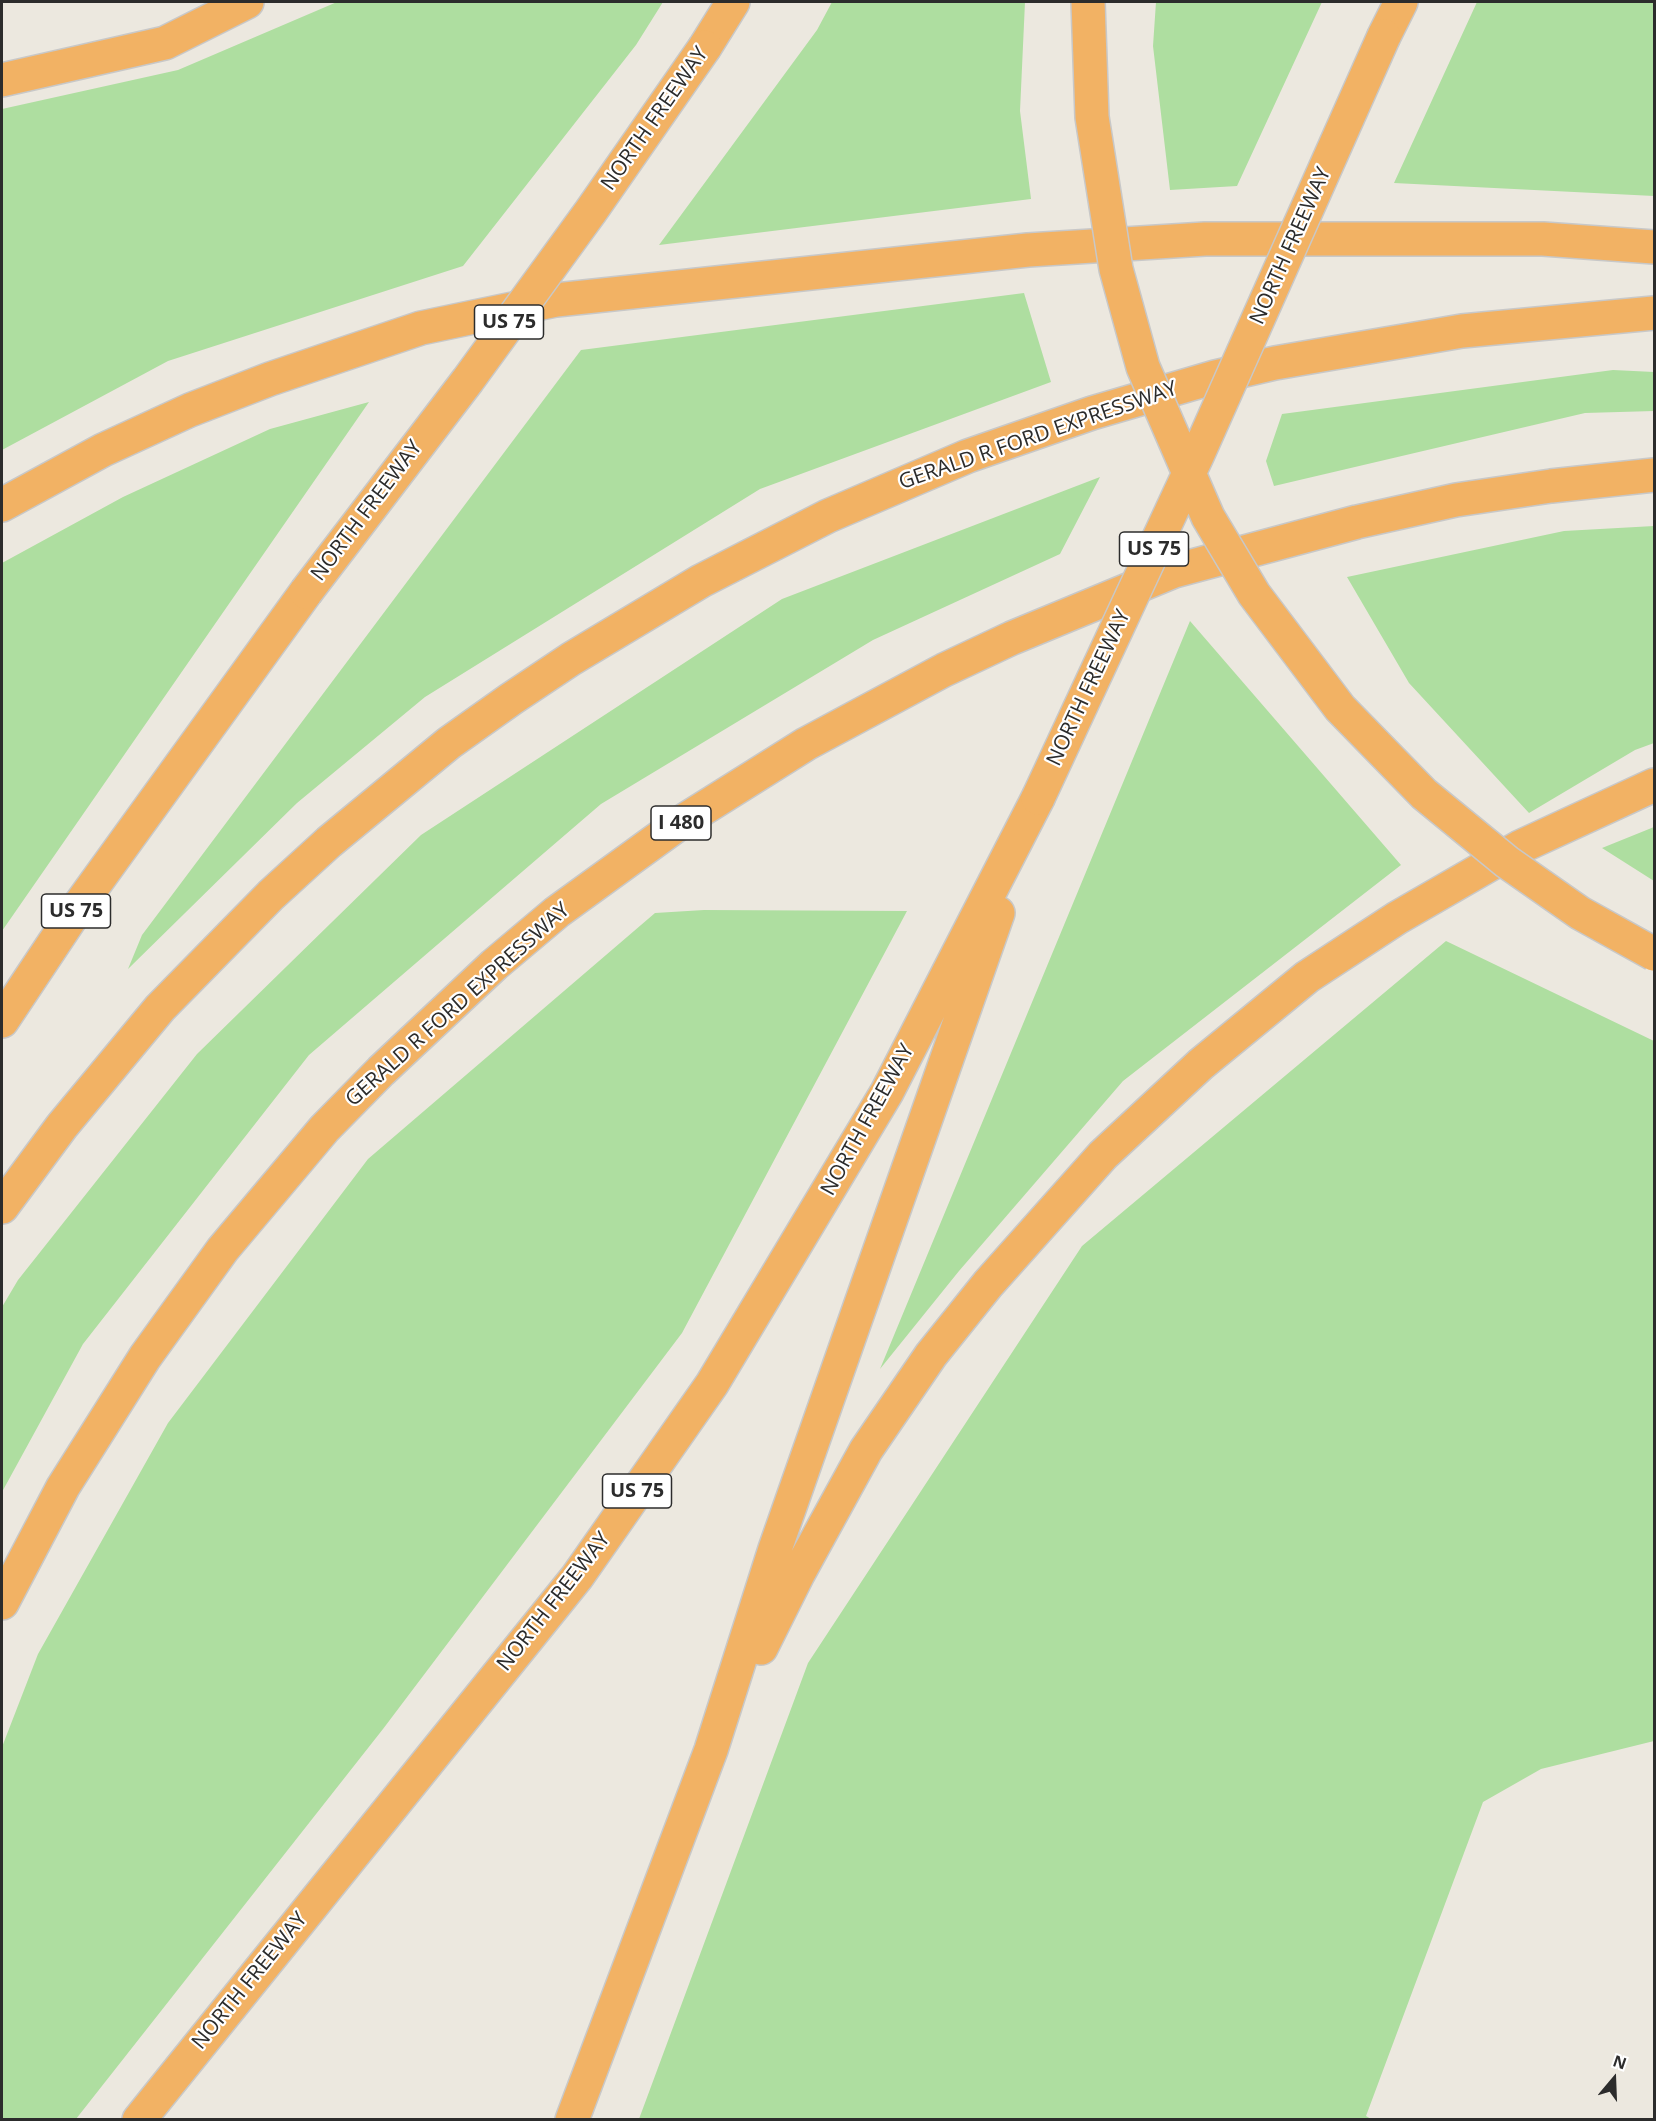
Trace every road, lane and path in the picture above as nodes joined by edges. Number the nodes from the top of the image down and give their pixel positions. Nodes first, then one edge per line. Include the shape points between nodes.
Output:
1 (247, 2) edge
2 (733, 2) edge
3 (1088, 2) edge
4 (1401, 2) edge
5 (2, 80) edge
6 (1654, 247) edge
7 (1654, 313) edge
8 (1654, 475) edge
9 (2, 505) edge
10 (1654, 785) edge
11 (1038, 798) junction
12 (1654, 954) edge
13 (2, 1021) edge
14 (2, 1207) edge
15 (2, 1603) edge
16 (711, 1749) junction
17 (139, 2120) edge
18 (572, 2120) edge

1 - 5 highway via 165,43
2 - 13 highway, NORTH FREEWAY / US 75, bridge via 591,211 306,592 76,910
3 - 12 highway, bridge via 1092,117 1116,269 1143,367 1208,517 1231,556 1254,594 1340,708 1424,794 1507,862 1580,913
4 - 11 highway, NORTH FREEWAY / US 75, bridge
6 - 9 highway via 1543,239 1204,239 1016,251 556,300 421,328 270,379 103,450
7 - 14 highway, GERALD R FORD EXPRESSWAY via 1462,331 1215,376 968,456 828,516 701,581 511,699 449,743 321,850 246,919 160,1008 62,1125
8 - 15 highway, GERALD R FORD EXPRESSWAY / I 480 via 1456,500 1357,522 1174,572 1012,638 886,700 742,782 640,850 556,912 442,1014 324,1129 272,1189 179,1308 102,1422
10 - 16 highway via 1521,847 1397,918 1306,977 1201,1064 1103,1155 988,1284 931,1355 866,1450 798,1574
11 - 16 highway via 775,1549
11 - 17 highway, NORTH FREEWAY / US 75 via 887,1092 712,1384 577,1577
16 - 18 highway

